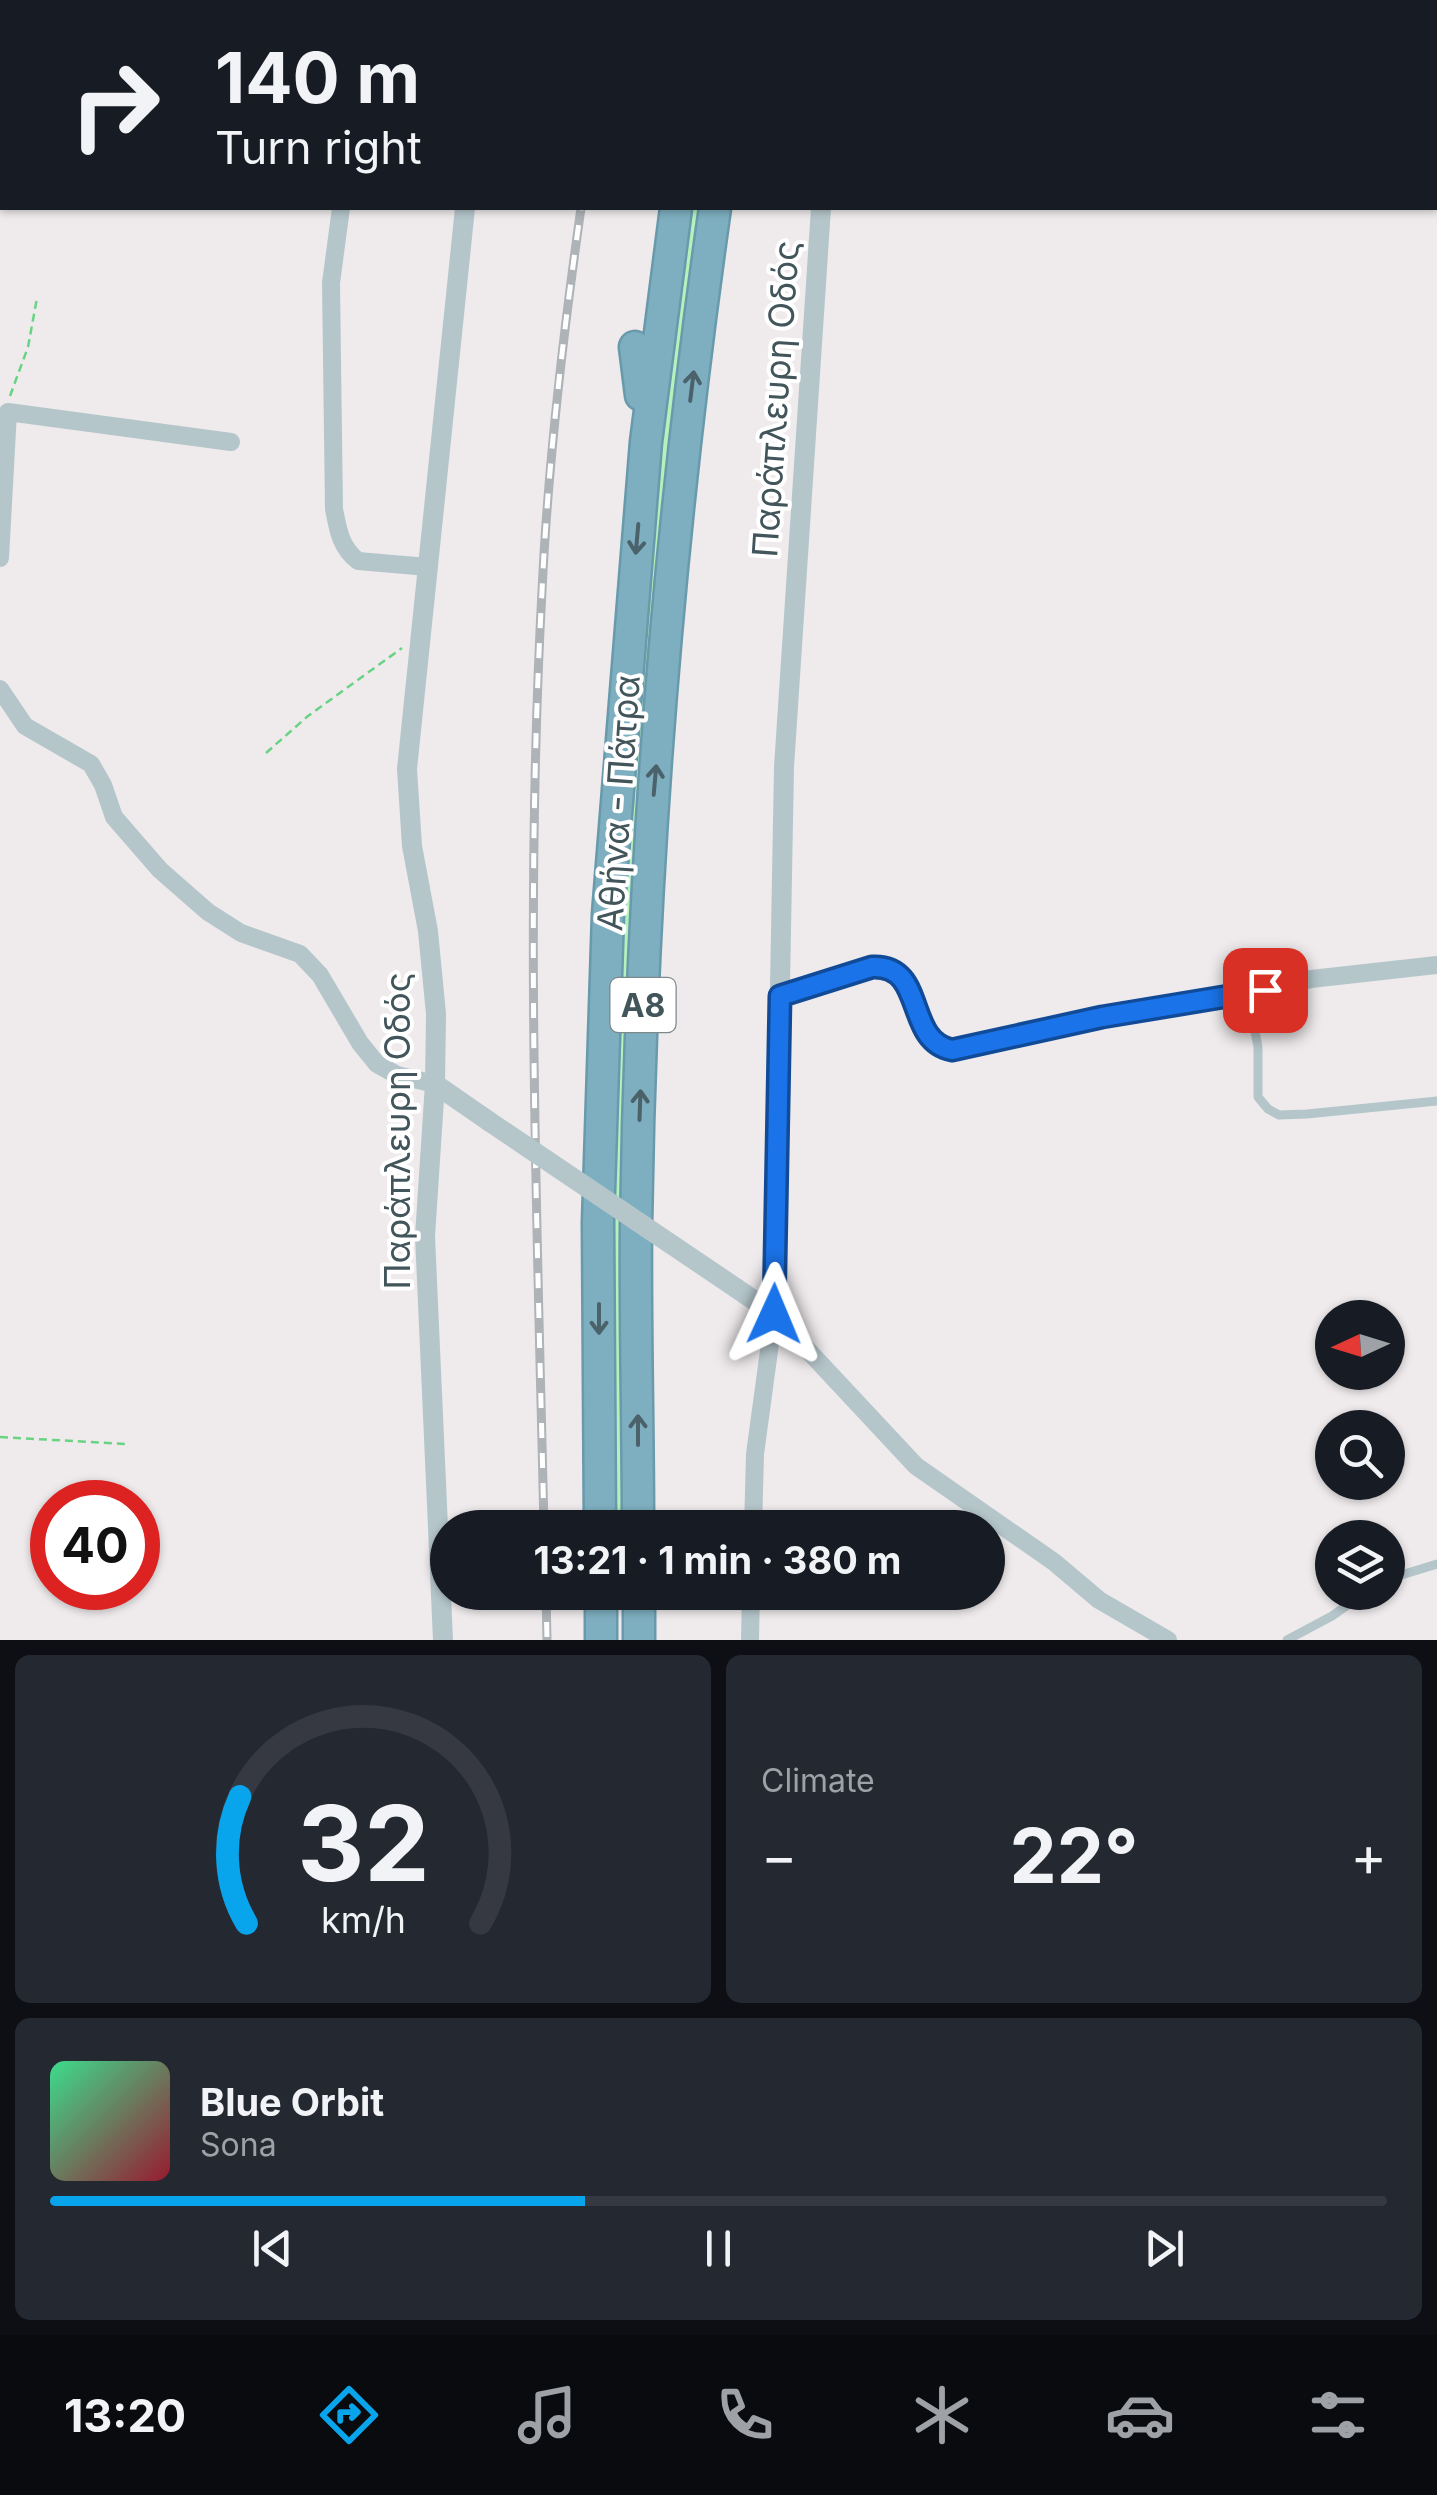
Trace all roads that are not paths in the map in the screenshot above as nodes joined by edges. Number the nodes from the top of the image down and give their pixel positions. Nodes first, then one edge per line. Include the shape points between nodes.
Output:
1 (340, 210) edge
2 (465, 210) edge
3 (676, 210) edge
4 (714, 210) edge
5 (820, 210) edge
6 (635, 347) dead end
7 (231, 442) dead end
8 (646, 442) junction
9 (0, 558) edge
10 (428, 567) junction
11 (0, 690) edge
12 (1437, 965) edge
13 (1248, 994) junction
14 (780, 996) junction
15 (436, 1084) junction
16 (1437, 1100) edge
17 (774, 1314) junction
18 (600, 1510) edge
19 (638, 1510) edge
20 (753, 1510) edge
21 (1437, 1564) edge
22 (1405, 1574) edge
23 (600, 1610) edge
24 (639, 1610) edge
25 (751, 1610) edge
26 (1340, 1610) edge
27 (443, 1640) edge
28 (601, 1640) edge
29 (639, 1640) edge
30 (750, 1640) edge
31 (1168, 1640) edge
32 (1287, 1640) edge

1 - 10 street via 331,283 340,538 358,560
2 - 10 street, Παράπλευρη Οδός
3 - 8 highway, Αθήνα - Πάτρα / Α8
19 -> 4 highway, Αθήνα - Πάτρα / Α8 via 636,1226 646,917 676,532
5 - 14 street, Παράπλευρη Οδός via 784,767
6 - 8 highway
7 - 9 street via 8,412
8 -> 18 highway, Αθήνα - Πάτρα / Α8 via 606,946 598,1222
10 - 15 street, Παράπλευρη Οδός via 407,769 436,1014
11 - 15 street via 25,726 91,764 114,817 160,870 241,933 300,954 377,1064
12 - 13 street via 1342,974
13 - 14 street via 952,1050 927,1036 905,980 886,967
13 - 16 lane via 1258,1097 1268,1110 1306,1114
14 - 17 street, Παράπλευρη Οδός
15 - 17 street, bridge
15 - 27 street, Παράπλευρη Οδός via 425,1236
17 - 20 street
17 - 31 street via 916,1466 1099,1600
21 - 22 lane
23 - 28 highway
24 - 29 highway
25 - 30 street
26 - 32 lane

